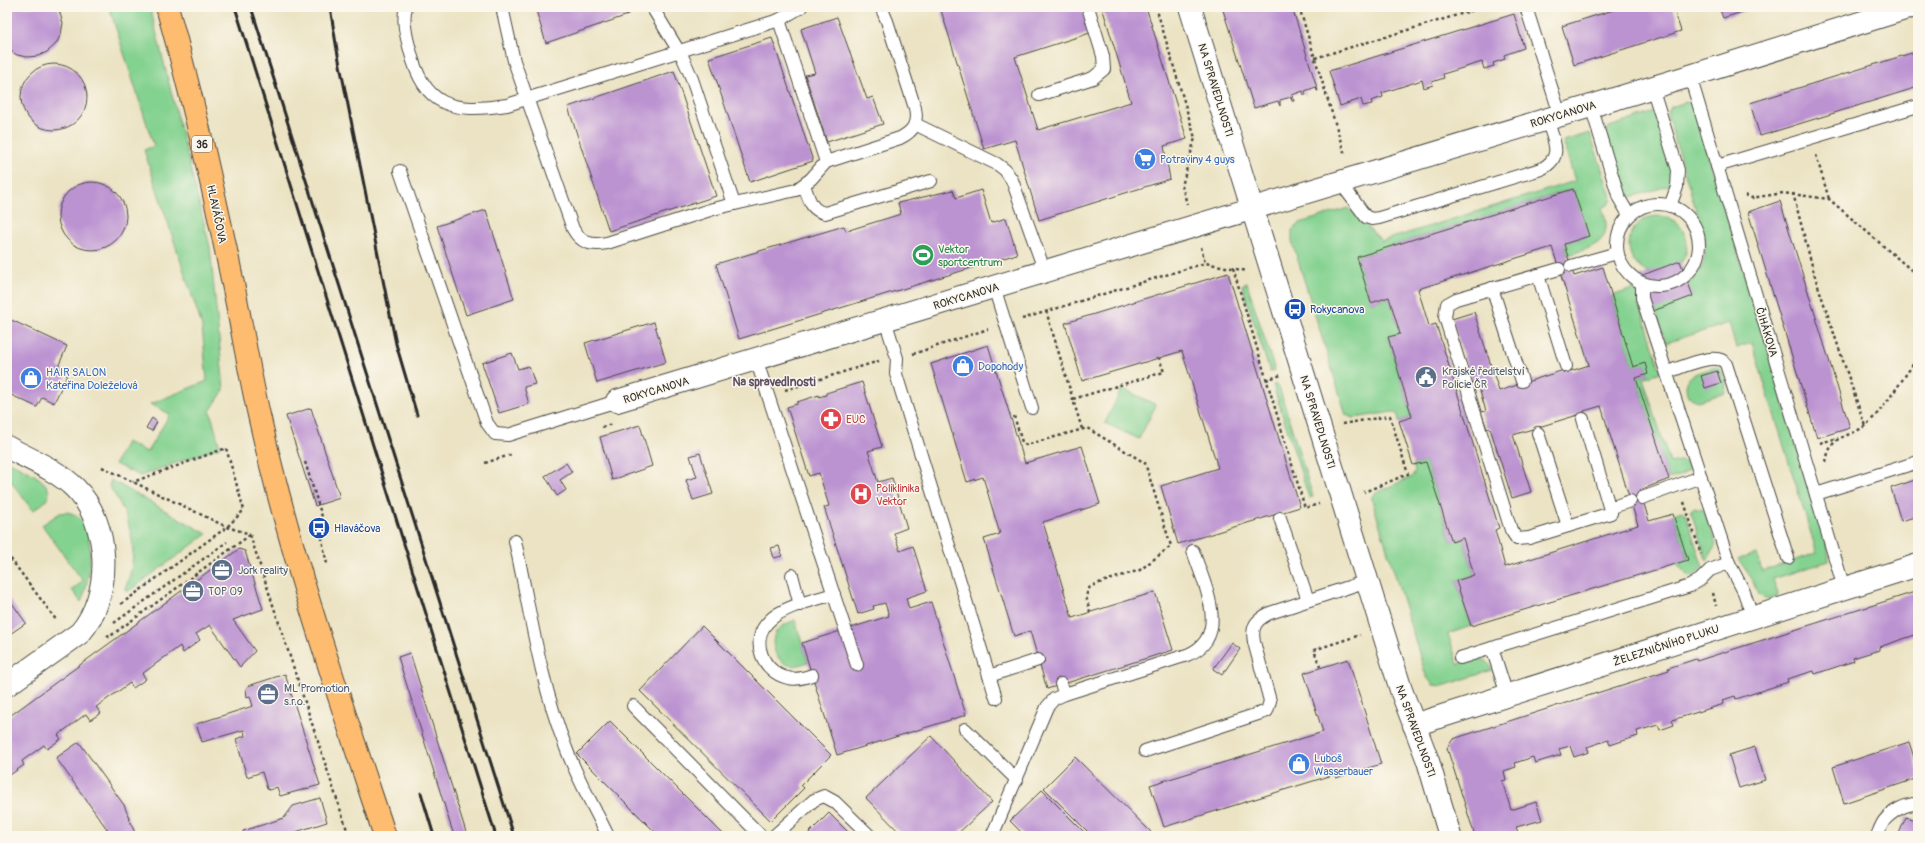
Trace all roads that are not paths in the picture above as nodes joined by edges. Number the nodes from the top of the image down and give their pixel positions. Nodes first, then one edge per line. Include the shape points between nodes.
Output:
1 (167, 7) edge
2 (406, 7) edge
3 (502, 7) edge
4 (652, 7) edge
5 (801, 7) edge
6 (881, 7) edge
7 (1088, 7) edge
8 (1190, 7) edge
9 (1526, 7) edge
10 (1911, 7) edge
11 (779, 20) junction
12 (679, 51) junction
13 (1690, 76) junction
14 (1652, 87) junction
15 (1039, 94) dead end
16 (528, 98) junction
17 (1591, 106) junction
18 (1918, 106) edge
19 (1553, 117) junction
20 (915, 124) junction
21 (826, 162) junction
22 (1717, 166) junction
23 (400, 171) dead end
24 (931, 181) dead end
25 (1340, 182) junction
26 (804, 185) junction
27 (734, 204) junction
28 (1670, 206) junction
29 (1252, 209) junction
30 (1629, 215) junction
31 (1617, 253) junction
32 (1571, 266) dead end
33 (1559, 269) dead end
34 (1044, 272) junction
35 (1538, 275) junction
36 (1642, 283) junction
37 (994, 287) junction
38 (1492, 288) junction
39 (885, 320) junction
40 (756, 359) junction
41 (1566, 366) dead end
42 (1667, 372) junction
43 (1522, 381) dead end
44 (617, 402) joint
45 (1032, 408) dead end
46 (1583, 419) dead end
47 (1538, 433) dead end
48 (7, 447) edge
49 (1918, 462) edge
50 (1701, 477) junction
51 (1816, 494) junction
52 (1610, 508) junction
53 (1280, 518) dead end
54 (1568, 526) junction
55 (515, 541) dead end
56 (1193, 551) dead end
57 (1788, 558) dead end
58 (1729, 563) junction
59 (1918, 565) edge
60 (792, 575) dead end
61 (1368, 581) junction
62 (1844, 588) junction
63 (834, 594) junction
64 (1308, 600) junction
65 (800, 605) junction
66 (1753, 618) junction
67 (1492, 648) junction
68 (1460, 658) dead end
69 (1038, 660) dead end
70 (858, 665) dead end
71 (812, 675) dead end
72 (989, 676) junction
73 (7, 685) edge
74 (1507, 695) junction
75 (996, 698) dead end
76 (632, 706) dead end
77 (1414, 725) junction
78 (965, 729) dead end
79 (1145, 751) dead end
80 (1017, 780) junction
81 (1918, 804) edge
82 (385, 836) edge
83 (608, 836) edge
84 (761, 836) edge
85 (774, 836) edge
86 (870, 836) edge
87 (992, 836) edge
88 (1450, 836) edge
89 (1877, 836) edge

1 - 82 main road, HLAVÁČOVA / 36 via 200,136 259,414 282,507 345,716
2 - 16 lane via 404,18 413,63 424,86 435,97 449,105 473,109 507,105
3 - 16 lane via 514,61
4 - 12 lane
5 - 11 lane
6 - 20 lane via 915,108
7 - 15 lane via 1103,56 1104,69 1093,78
8 - 29 street, NA SPRAVEDLNOSTI
9 - 19 lane
10 - 13 street, ROKYCANOVA
11 - 12 lane
11 - 21 lane
12 - 16 lane
12 - 27 lane via 691,76
13 - 14 street, ROKYCANOVA
13 - 22 lane, ČIHÁKOVA
14 - 17 street, ROKYCANOVA
14 - 28 lane via 1678,170 1677,187
16 - 27 lane via 573,229 586,243 607,243
17 - 19 street, ROKYCANOVA
17 - 30 lane via 1619,198
18 - 22 lane
19 - 25 street, ROKYCANOVA
19 - 25 lane via 1556,154 1548,165 1431,203 1372,220 1363,214
20 - 21 lane via 911,131 900,138
20 - 34 lane via 1005,170 1012,180
21 - 26 lane
22 - 51 lane, ČIHÁKOVA
23 - 44 lane via 487,422 495,434 508,435
24 - 26 lane via 825,213 814,208
25 - 29 street, ROKYCANOVA
26 - 27 lane via 790,192
28 - 30 lane via 1646,206
28 - 36 lane via 1688,217 1695,228 1699,249 1695,263 1682,278 1669,284 1655,286
29 - 34 street, ROKYCANOVA
29 - 61 street, NA SPRAVEDLNOSTI
30 - 31 lane via 1618,232
31 - 32 lane
31 - 36 lane via 1626,271
33 - 35 lane
34 - 37 street, ROKYCANOVA
35 - 38 lane
35 - 41 lane
36 - 42 lane via 1642,298
37 - 39 street, ROKYCANOVA
37 - 45 lane
38 - 43 lane
38 - 54 lane via 1450,301 1445,317 1511,530 1517,539 1522,540
39 - 40 street, ROKYCANOVA
39 - 72 lane via 897,358 896,374
40 - 44 street, ROKYCANOVA
40 - 63 lane
42 - 50 lane
42 - 57 lane via 1710,358 1721,359 1726,364
46 - 52 lane
47 - 54 lane
48 - 73 street via 61,477 75,488 93,513 99,528 103,562 98,625 80,633
49 - 51 lane
50 - 52 lane
50 - 58 lane
51 - 62 lane, ČIHÁKOVA
52 - 54 lane via 1612,513
53 - 64 lane
55 - 83 lane via 540,663 553,711 566,749
56 - 80 lane via 1212,617 1209,638 1203,647 1187,655 1063,689 1049,704
58 - 66 lane via 1744,592
58 - 67 lane via 1710,570 1690,586
59 - 62 street, ŽELEZNIČNÍHO PLUKU
60 - 65 lane
61 - 64 lane
61 - 77 street, NA SPRAVEDLNOSTI
62 - 66 street, ŽELEZNIČNÍHO PLUKU
63 - 65 lane
63 - 70 lane
64 - 79 lane via 1270,613 1258,620 1253,628 1254,642 1270,701 1267,711
65 - 71 lane via 781,612 767,622 760,638 760,651 766,665 776,674 795,679
66 - 74 street, ŽELEZNIČNÍHO PLUKU
67 - 68 lane
67 - 74 lane
69 - 72 lane
72 - 75 lane
74 - 77 street, ŽELEZNIČNÍHO PLUKU
76 - 84 lane
77 - 88 street, NA SPRAVEDLNOSTI via 1428,761
78 - 80 lane
80 - 87 lane
81 - 89 lane via 1913,803 1896,810 1884,821
85 - 86 lane via 814,800 824,796 835,802

